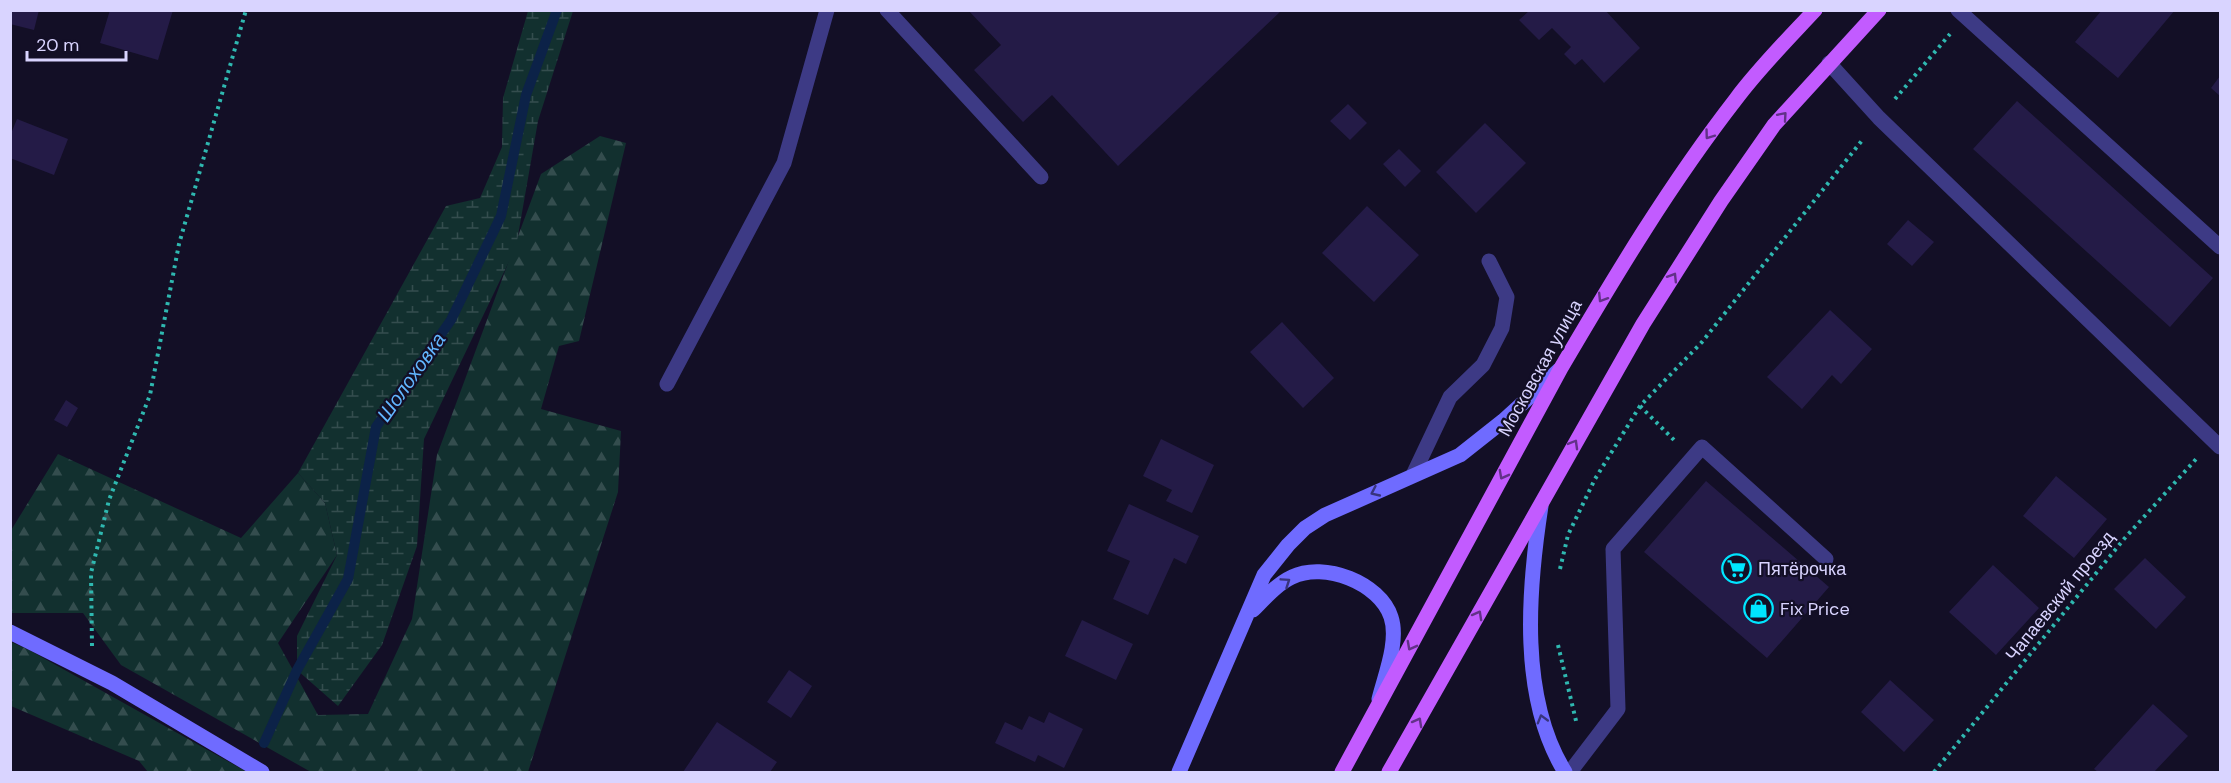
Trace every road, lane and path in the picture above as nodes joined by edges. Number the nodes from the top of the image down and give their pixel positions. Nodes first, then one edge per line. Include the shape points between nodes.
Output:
1 (246, 10) edge
2 (827, 10) edge
3 (887, 10) edge
4 (1815, 10) edge
5 (1879, 10) edge
6 (1961, 14) edge
7 (1828, 63) junction
8 (1879, 118) junction
9 (1041, 177) dead end
10 (2220, 247) edge
11 (1489, 261) dead end
12 (1561, 368) junction
13 (667, 384) dead end
14 (1640, 406) junction
15 (2217, 444) edge
16 (1692, 458) junction
17 (1413, 474) junction
18 (1541, 503) junction
19 (1826, 559) dead end
20 (1558, 581) dead end
21 (1243, 621) junction
22 (10, 632) edge
23 (1558, 644) dead end
24 (112, 683) junction
25 (1378, 708) junction
26 (1587, 751) junction
27 (262, 772) edge
28 (1179, 772) edge
29 (1342, 772) edge
30 (1389, 772) edge
31 (1565, 772) edge
32 (1570, 772) edge
33 (1934, 772) edge

1 - 24 path via 179,244 150,395 108,500 92,573 92,645
2 - 13 street via 784,163
3 - 9 street
4 -> 12 main road, Московская улица via 1737,97 1679,176
5 - 7 main road
6 - 8 path
6 - 10 street
7 - 8 street
18 -> 7 main road via 1643,324 1720,201 1774,125
8 - 14 path via 1702,342
8 - 15 street
11 - 17 street via 1507,297 1502,328 1483,364 1450,397
12 - 17 street via 1481,440 1460,455
12 -> 25 main road, Московская улица
14 - 16 path
14 - 20 path via 1595,479 1568,535
15 - 33 path, Чапаевский проезд via 2124,539
16 - 19 street via 1702,447
16 - 26 street via 1613,549 1618,709
17 -> 21 street via 1305,528 1275,559
30 -> 18 main road
31 -> 18 street via 1552,751 1540,713 1534,671 1531,574
21 -> 25 street via 1293,576 1313,572 1335,574 1364,586 1379,597 1391,617 1392,640
21 - 28 street
22 - 24 street
23 - 26 path via 1581,745
24 - 27 street
25 - 29 main road, Московская улица
26 - 32 street

